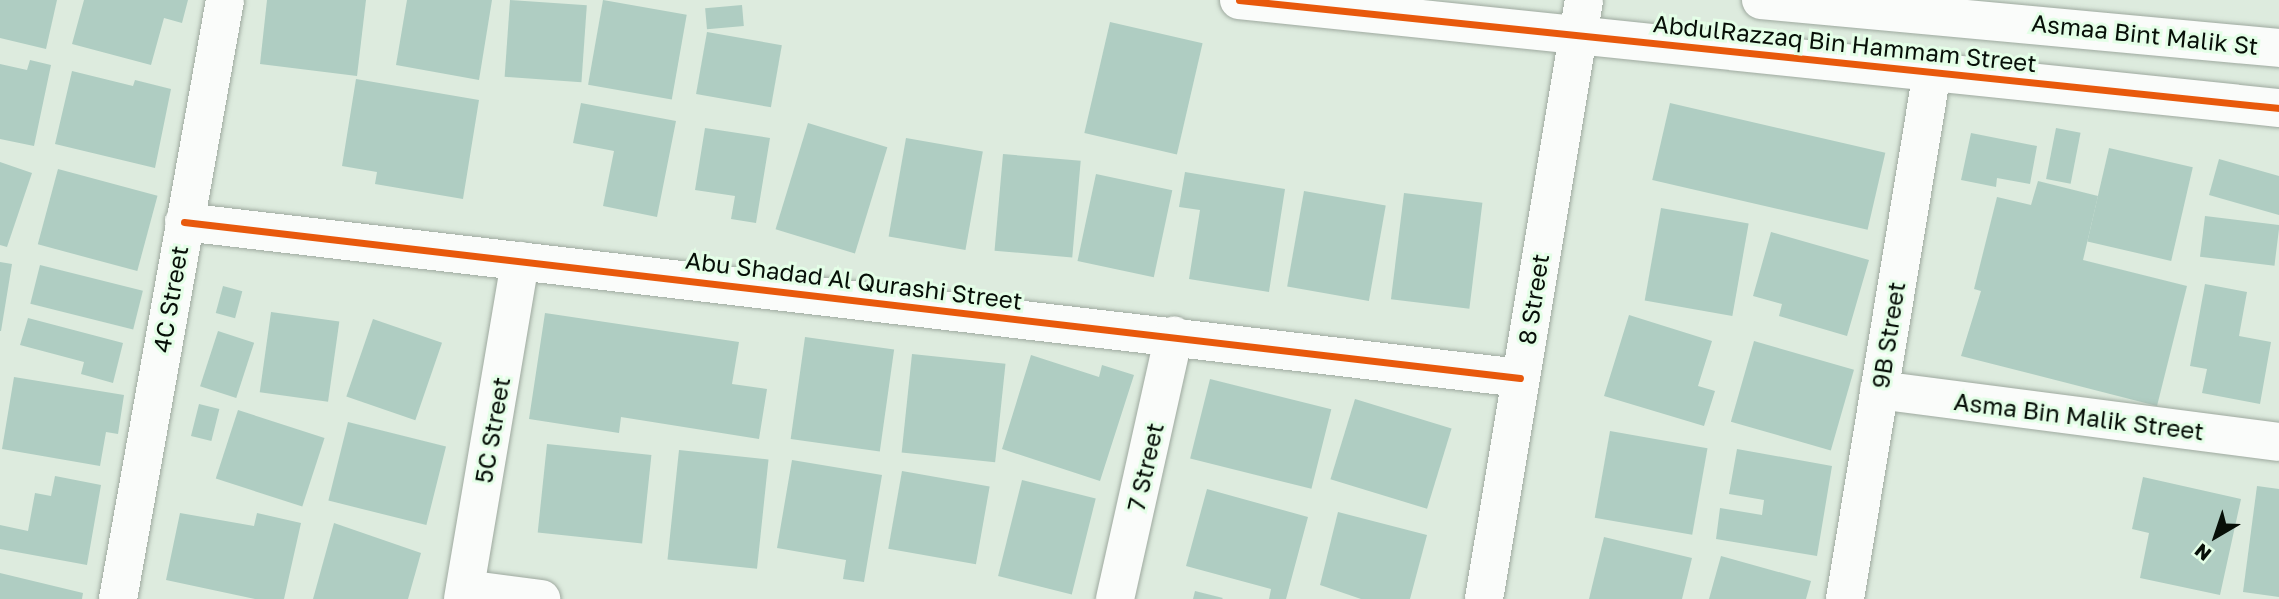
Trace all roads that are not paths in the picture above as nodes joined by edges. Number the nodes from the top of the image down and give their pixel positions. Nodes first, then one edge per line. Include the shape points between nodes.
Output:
1 (225, 0) edge
2 (1239, 0) edge
3 (1761, 0) edge
4 (1580, 17) edge
5 (2279, 48) edge
6 (1932, 72) junction
7 (2279, 108) edge
8 (184, 222) junction
9 (520, 261) junction
10 (1174, 336) junction
11 (1520, 379) junction
12 (1879, 390) junction
13 (2279, 442) edge
14 (464, 594) edge
15 (118, 599) edge
16 (541, 599) edge
17 (1115, 599) edge
18 (1484, 599) edge
19 (1845, 599) edge

1 - 8 street, 4C Street
2 - 4 street, AbdulRazzaq Bin Hammam Street
3 - 5 street, Asmaa Bint Malik St
4 - 6 street, AbdulRazzaq Bin Hammam Street
4 - 11 street, 8 Street
6 - 7 street, AbdulRazzaq Bin Hammam Street
6 - 12 street, 9B Street
8 - 9 street, Abu Shadad Al Qurashi Street
8 - 15 street, 4C Street
9 - 10 street, Abu Shadad Al Qurashi Street
9 - 14 street, 5C Street
10 - 11 street, Abu Shadad Al Qurashi Street
10 - 17 street, 7 Street
11 - 18 street, 8 Street
12 - 13 street, Asma Bin Malik Street
12 - 19 street, 9B Street
14 - 16 street

